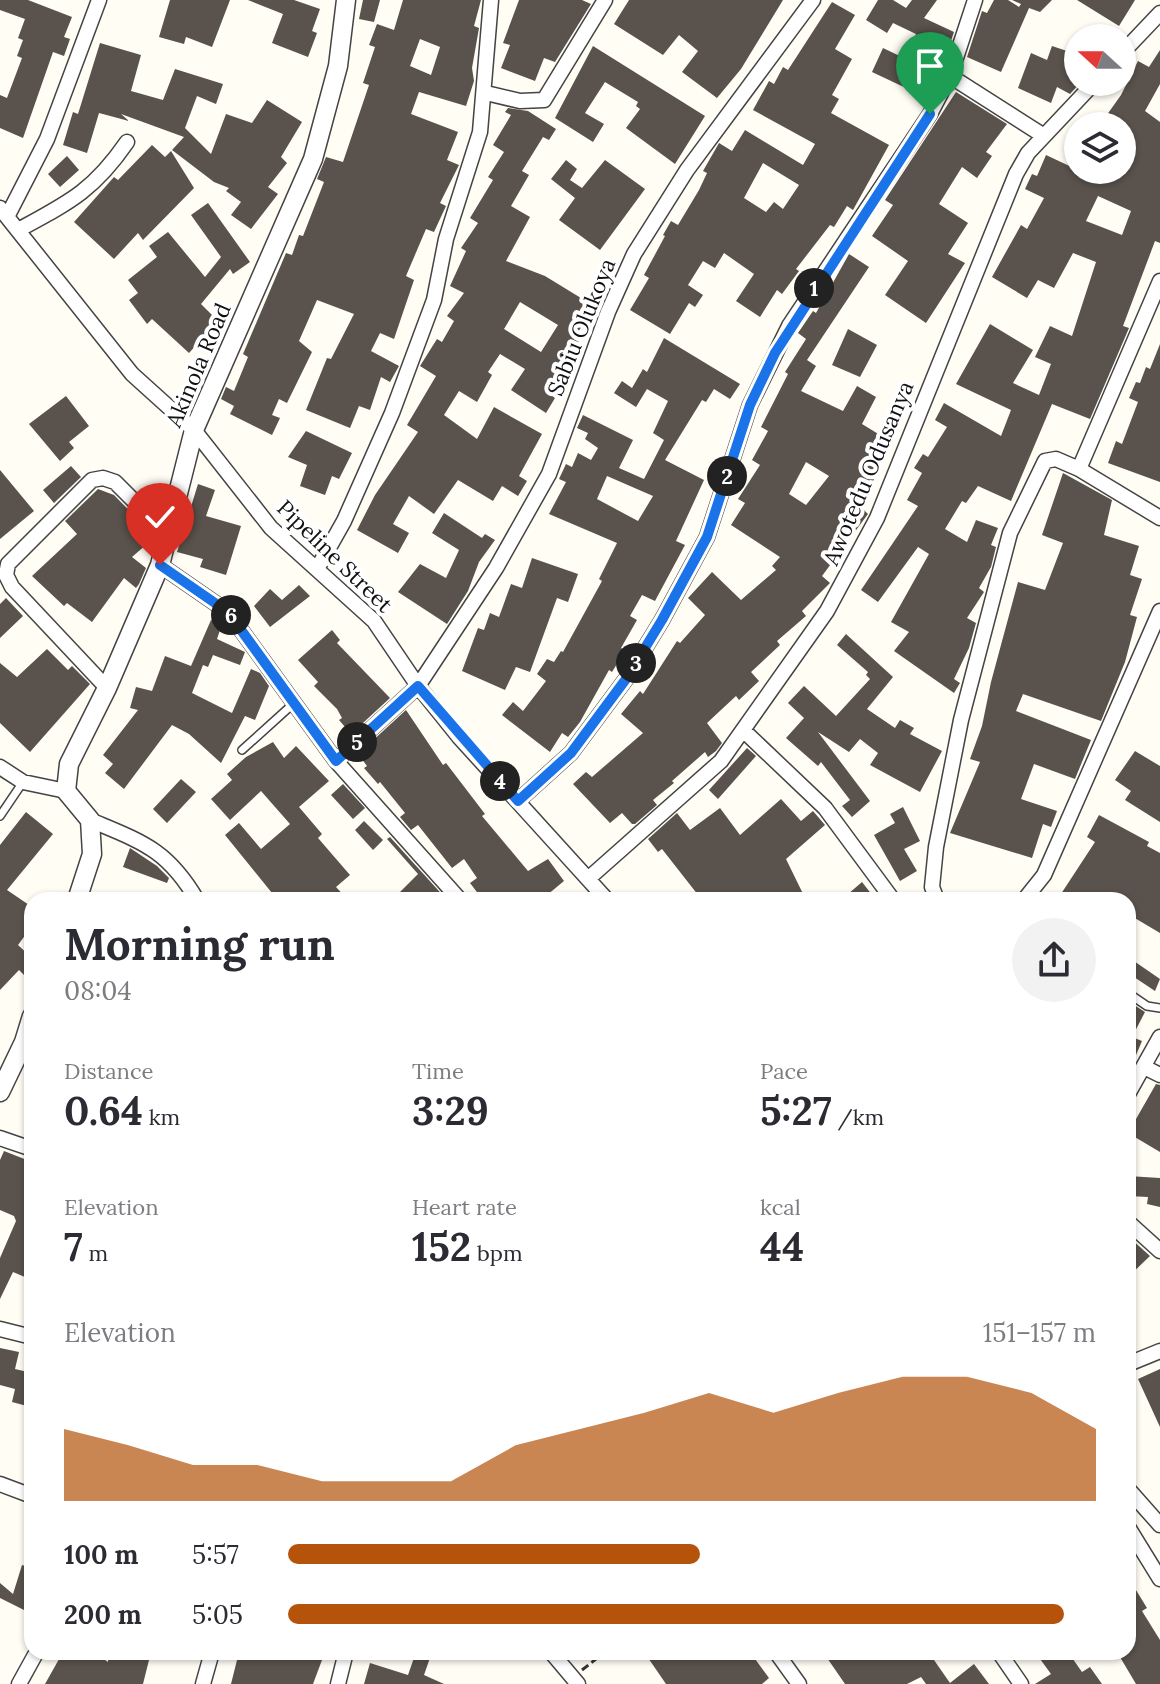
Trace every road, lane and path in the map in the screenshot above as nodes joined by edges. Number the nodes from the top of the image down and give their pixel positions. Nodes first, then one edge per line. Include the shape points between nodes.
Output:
1 (99, 0) edge
2 (346, 0) edge
3 (491, 0) edge
4 (605, 0) edge
5 (813, 0) edge
6 (975, 0) edge
7 (1160, 13) edge
8 (1136, 38) edge
9 (950, 76) junction
10 (486, 93) junction
11 (1082, 96) edge
12 (1044, 136) junction
13 (127, 142) dead end
14 (4, 212) edge
15 (20, 229) junction
16 (1160, 281) edge
17 (194, 430) junction
18 (1079, 469) junction
19 (1160, 518) edge
20 (168, 535) junction
21 (160, 565) junction
22 (317, 569) junction
23 (1160, 611) edge
24 (418, 686) junction
25 (107, 688) junction
26 (293, 704) junction
27 (743, 730) junction
28 (242, 750) dead end
29 (336, 761) junction
30 (0, 767) edge
31 (23, 782) junction
32 (66, 791) junction
33 (518, 801) junction
34 (0, 816) edge
35 (90, 820) junction
36 (589, 878) junction
37 (80, 892) edge
38 (192, 892) edge
39 (453, 892) edge
40 (600, 892) edge
41 (887, 892) edge
42 (934, 892) edge
43 (1030, 892) edge
44 (1136, 998) edge
45 (1160, 1008) edge
46 (1160, 1037) edge
47 (24, 1042) edge
48 (1144, 1067) junction
49 (1160, 1075) edge
50 (1136, 1080) edge
51 (0, 1092) edge
52 (0, 1138) edge
53 (24, 1146) edge
54 (1136, 1229) edge
55 (1160, 1251) edge
56 (0, 1329) edge
57 (24, 1335) edge
58 (1160, 1351) edge
59 (1136, 1361) edge
60 (0, 1484) edge
61 (24, 1493) edge
62 (1136, 1498) edge
63 (1160, 1525) edge
64 (1136, 1540) edge
65 (1160, 1579) edge
66 (32, 1660) edge
67 (210, 1660) edge
68 (344, 1660) edge
69 (556, 1660) edge
70 (596, 1660) edge
71 (782, 1660) edge
72 (1004, 1660) edge
73 (571, 1682) edge
74 (19, 1684) edge
75 (203, 1684) edge
76 (338, 1684) edge
77 (799, 1684) edge
78 (1021, 1684) edge

1 - 14 street via 47,139
2 - 17 street, Akinola Road via 338,66 313,159
3 - 10 street
4 - 10 street via 544,100
5 - 24 street, Sabiu Olukoya via 655,216 608,312 549,474 496,568
6 - 9 street
7 - 8 street
9 - 12 street
9 - 33 street via 775,353 750,405 707,537 662,620 571,753
10 - 22 street via 473,162 446,239 434,300 392,413
11 - 12 street, Awotedu Odusanya
12 - 27 street, Awotedu Odusanya via 1028,153 1003,200 860,554 827,611
13 - 15 street via 97,182
14 - 15 street, Pipeline Street
15 - 17 street, Pipeline Street via 132,374
16 - 18 street
17 - 20 street, Akinola Road
17 - 22 street, Pipeline Street via 271,528
18 - 19 street
18 - 42 street via 1056,459 1045,461 1010,533 961,720 938,833
20 - 21 street, Akinola Road
20 - 25 street via 115,482 103,478 92,480 8,564 12,587
21 - 25 street, Akinola Road
21 - 26 street via 228,612
22 - 24 street, Pipeline Street via 374,621
23 - 43 street via 1044,875
24 - 29 street, Sabiu Olukoya
24 - 33 street, Pipeline Street
25 - 32 street, Akinola Road via 69,764
26 - 28 lane
26 - 29 street
27 - 36 street, Awotedu Odusanya via 702,779
27 - 41 street via 825,808
29 - 39 street
30 - 31 street
31 - 32 street
31 - 34 lane
32 - 35 street
33 - 36 street, Pipeline Street
35 - 37 street via 92,854
35 - 38 street via 152,846
36 - 40 street, Pipeline Street
44 - 45 lane
46 - 48 street
47 - 51 street
48 - 49 street
48 - 50 street
52 - 53 street
54 - 55 street
56 - 57 street
58 - 59 street
60 - 61 street
62 - 63 street
64 - 65 street
66 - 74 street
67 - 75 street
68 - 76 street
69 - 73 street
70 - 73 path
71 - 77 street
72 - 78 street

